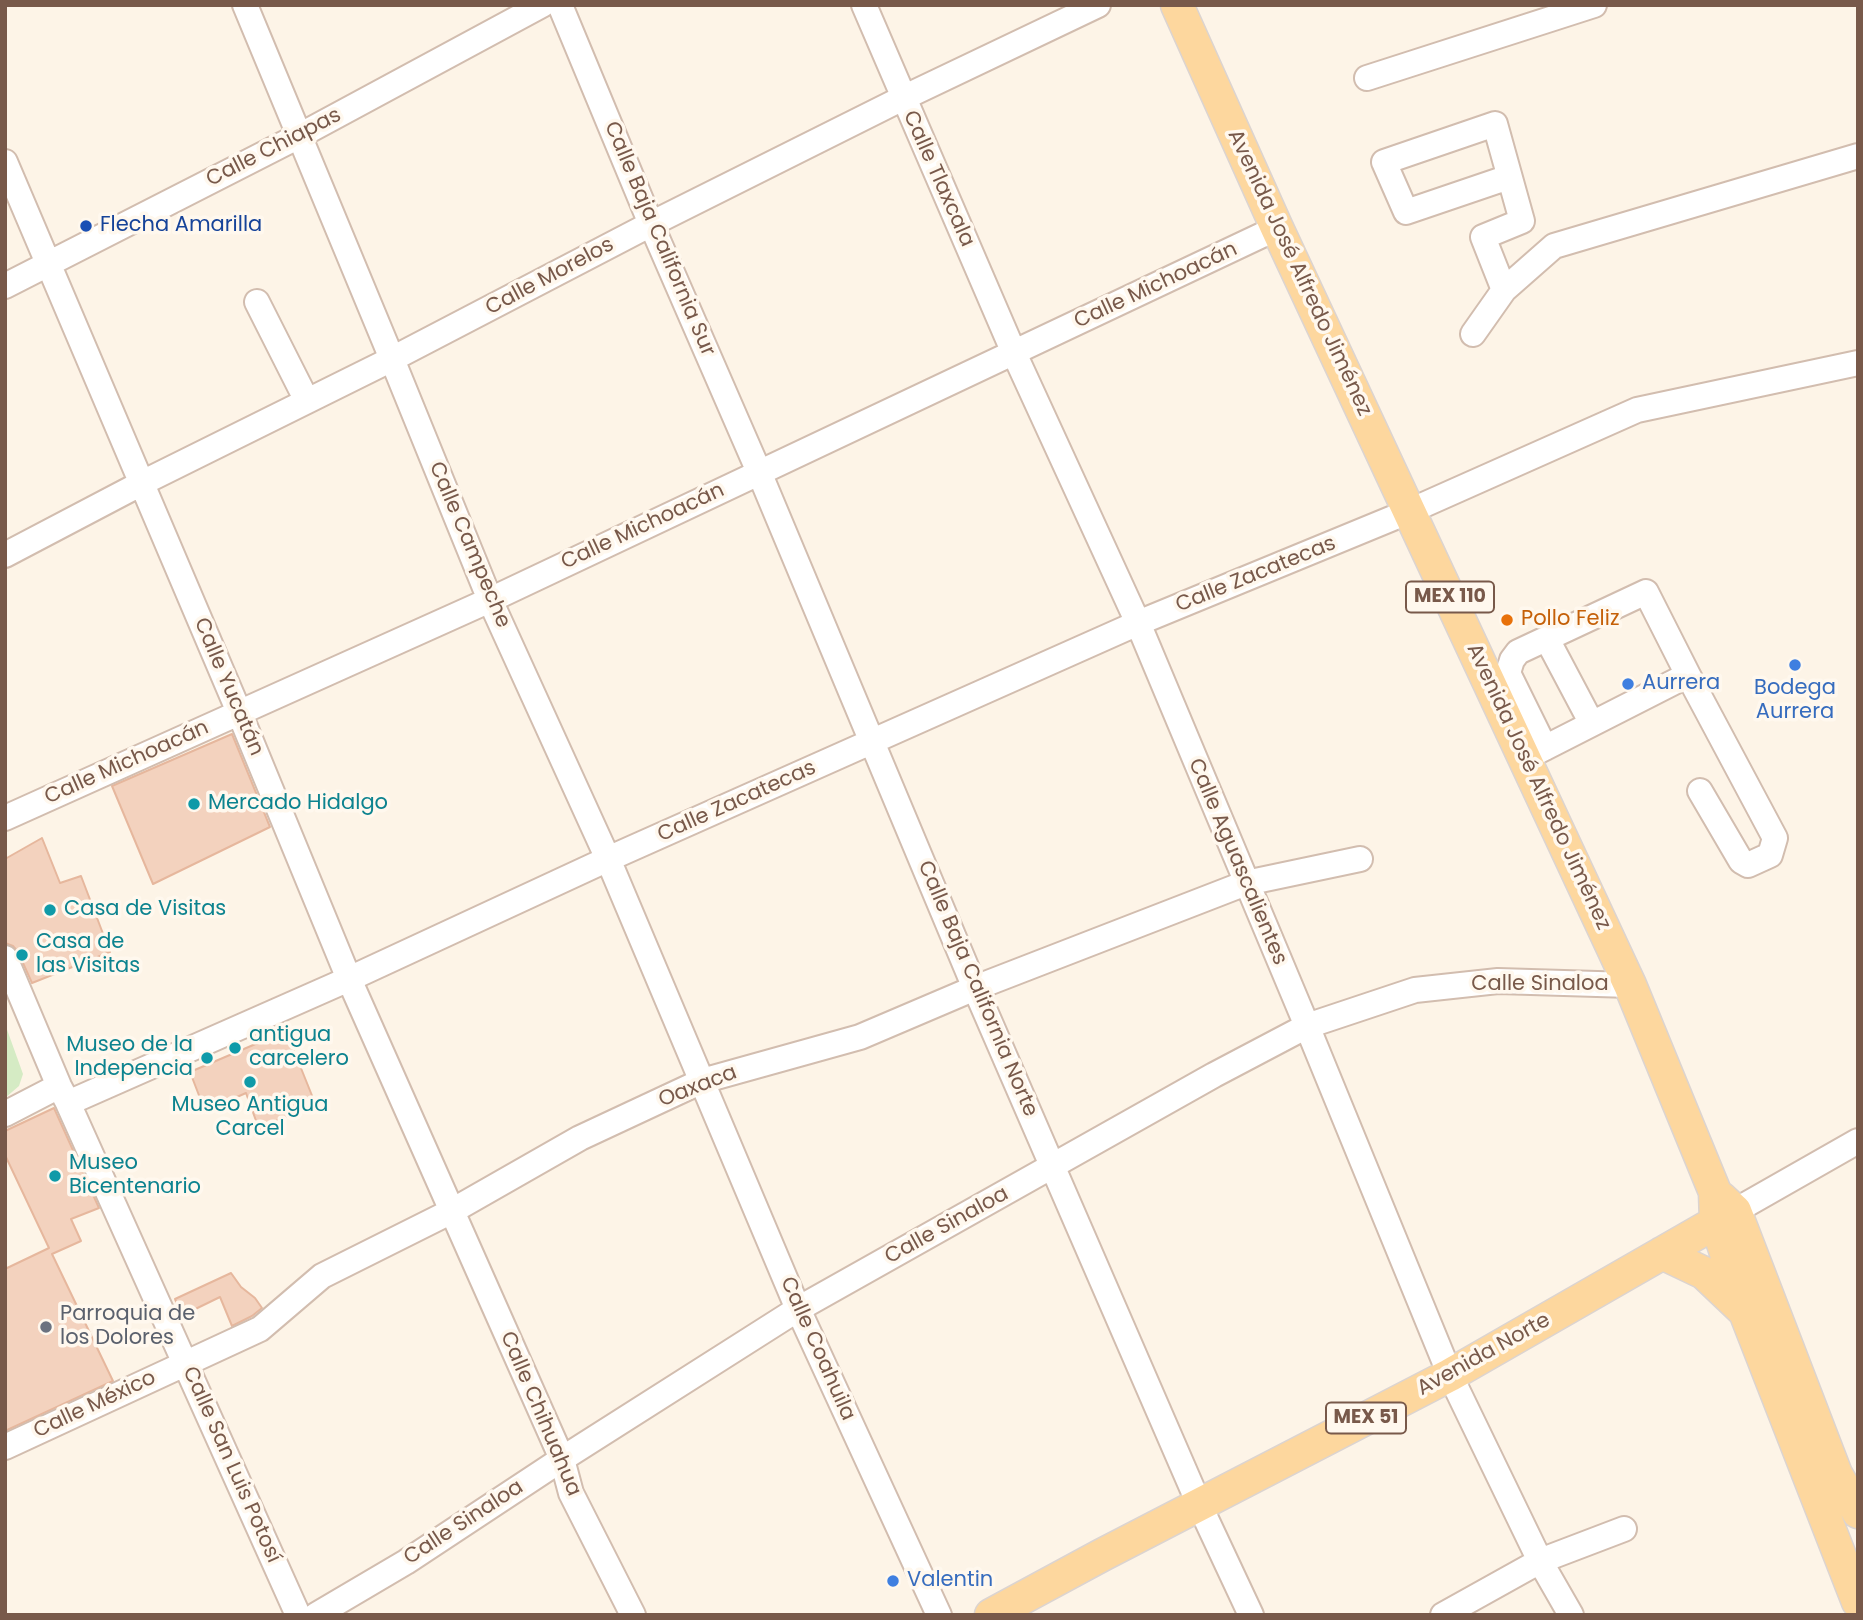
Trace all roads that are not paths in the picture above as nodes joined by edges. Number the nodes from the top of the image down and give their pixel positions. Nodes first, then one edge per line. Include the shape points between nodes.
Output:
1 (245, 5) edge
2 (542, 5) edge
3 (560, 5) edge
4 (864, 5) edge
5 (1098, 5) edge
6 (1177, 5) edge
7 (1594, 5) edge
8 (1367, 78) dead end
9 (902, 98) junction
10 (299, 136) junction
11 (1858, 156) edge
12 (5, 162) edge
13 (1509, 177) junction
14 (651, 223) junction
15 (1277, 228) junction
16 (48, 263) junction
17 (5, 286) edge
18 (1504, 290) junction
19 (257, 302) dead end
20 (1473, 334) dead end
21 (1014, 353) junction
22 (392, 359) junction
23 (1858, 363) edge
24 (307, 401) junction
25 (759, 472) junction
26 (142, 483) junction
27 (1410, 511) junction
28 (5, 555) edge
29 (490, 600) junction
30 (1138, 623) junction
31 (1547, 639) junction
32 (1688, 675) junction
33 (239, 712) junction
34 (1592, 724) junction
35 (872, 742) junction
36 (1535, 753) junction
37 (1700, 791) dead end
38 (5, 818) edge
39 (608, 859) junction
40 (1360, 859) dead end
41 (1246, 883) junction
42 (5, 958) edge
43 (349, 979) junction
44 (1630, 985) junction
45 (975, 988) junction
46 (1307, 1026) junction
47 (702, 1081) junction
48 (63, 1094) junction
49 (5, 1114) edge
50 (1856, 1144) edge
51 (1052, 1166) junction
52 (1722, 1209) junction
53 (452, 1211) junction
54 (1662, 1253) junction
55 (798, 1309) junction
56 (1745, 1312) junction
57 (186, 1364) junction
58 (1450, 1375) junction
59 (5, 1447) edge
60 (562, 1459) junction
61 (1825, 1480) junction
62 (1199, 1504) junction
63 (1858, 1512) edge
64 (1624, 1529) dead end
65 (1540, 1561) junction
66 (1858, 1602) edge
67 (299, 1615) edge
68 (316, 1615) edge
69 (633, 1615) edge
70 (939, 1615) edge
71 (991, 1615) edge
72 (1251, 1615) edge
73 (1443, 1615) edge
74 (1571, 1615) edge

1 - 10 street, Calle Campeche
2 - 10 street, Calle Chiapas
3 - 14 street, Calle Baja California Sur
4 - 9 street, Calle Tlaxcala
5 - 9 street, Calle Morelos
6 - 15 main road, Avenida José Alfredo Jiménez / MEX 110
7 - 8 street
9 - 14 street, Calle Morelos
9 - 21 street, Calle Tlaxcala
10 - 16 street, Calle Chiapas
10 - 22 street, Calle Campeche
11 - 18 street via 1554,246
12 - 16 street, Calle Yucatán
13 - 13 street via 1495,124 1384,162 1406,212
13 - 18 street via 1522,221 1483,237
14 - 22 street, Calle Morelos
14 - 25 street, Calle Baja California Sur
15 - 21 street, Calle Michoacán
15 - 27 main road, Avenida José Alfredo Jiménez / MEX 110
16 - 17 street, Calle Chiapas
16 - 26 street, Calle Yucatán
18 - 20 street
19 - 24 street
21 - 25 street, Calle Michoacán
21 - 30 street, Calle Aguascalientes
22 - 24 street, Calle Morelos
22 - 29 street, Calle Campeche
23 - 27 street, Calle Zacatecas via 1637,410
24 - 26 street, Calle Morelos
25 - 29 street, Calle Michoacán
25 - 35 street, Calle Baja California Norte
26 - 28 street, Calle Morelos
26 - 33 street, Calle Yucatán
27 - 30 street, Calle Zacatecas
27 - 36 main road, Avenida José Alfredo Jiménez / MEX 110
29 - 33 street, Calle Michoacán
29 - 39 street, Calle Campeche
30 - 35 street, Calle Zacatecas
30 - 41 street, Calle Aguascalientes
31 - 32 street via 1646,592
31 - 34 street
31 - 36 street via 1518,652 1508,673
32 - 34 street
32 - 37 street via 1775,838 1770,855 1748,865 1741,861
33 - 38 street, Calle Michoacán
33 - 43 street, Calle Yucatán
34 - 36 street
35 - 39 street, Calle Zacatecas
35 - 45 street, Calle Baja California Norte
36 - 44 main road, Avenida José Alfredo Jiménez / MEX 110
39 - 43 street, Calle Zacatecas
39 - 47 street, Calle Campeche
40 - 41 street, Oaxaca
41 - 45 street, Oaxaca
41 - 46 street, Calle Aguascalientes
42 - 48 street, Calle San Luis Potosí
43 - 48 street, Calle Zacatecas
43 - 53 street, Calle Yucatán
44 - 46 street, Calle Sinaloa via 1498,982 1415,990
44 - 52 main road, Avenida José Alfredo Jiménez / MEX 110
45 - 47 street, Oaxaca via 860,1037
45 - 51 street, Calle Baja California Norte
46 - 51 street, Calle Sinaloa
46 - 58 street, Calle Aguascalientes
47 - 53 street, Oaxaca via 580,1138
47 - 55 street, Calle Coahuila
48 - 49 street, Calle Zacatecas
48 - 57 street, Calle San Luis Potosí
50 - 52 street, Avenida Norte
51 - 55 street, Calle Sinaloa
51 - 62 street, Calle Baja California Norte
52 - 54 main road, Avenida Norte / MEX 51
52 - 56 main road
52 - 61 main road
53 - 57 street, Oaxaca via 322,1276 260,1329
53 - 60 street, Calle Chihuahua
54 - 56 main road via 1704,1273
54 - 58 main road, Avenida Norte / MEX 51
55 - 60 street, Calle Sinaloa
55 - 70 street, Calle Coahuila
56 - 61 main road
57 - 59 street, Calle México
57 - 67 street, Calle San Luis Potosí
58 - 62 main road, Avenida Norte / MEX 51
58 - 65 street, Calle Aguascalientes
60 - 68 street, Calle Sinaloa
60 - 69 street, Calle Chihuahua via 571,1493
61 - 63 main road
61 - 66 main road
62 - 71 main road, Avenida Norte / MEX 51
62 - 72 street, Calle Baja California Norte
64 - 65 street
65 - 73 street
65 - 74 street, Calle Aguascalientes

